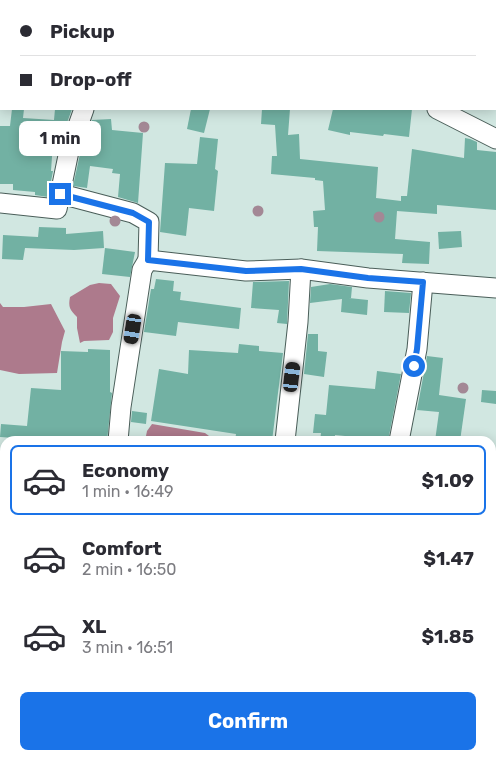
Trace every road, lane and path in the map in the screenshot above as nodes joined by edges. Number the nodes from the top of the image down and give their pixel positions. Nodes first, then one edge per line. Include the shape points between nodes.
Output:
1 (84, 110) edge
2 (439, 110) edge
3 (496, 139) edge
4 (60, 194) junction
5 (0, 203) edge
6 (148, 260) junction
7 (301, 269) junction
8 (423, 282) junction
9 (496, 288) edge
10 (118, 436) edge
11 (286, 436) edge
12 (400, 436) edge

1 - 4 street via 69,151
2 - 3 street
4 - 5 street via 57,208
4 - 6 street via 133,213 149,222
6 - 7 street via 246,271
6 - 10 street via 142,270
7 - 8 street
7 - 11 street
8 - 9 street
8 - 12 street via 417,349

